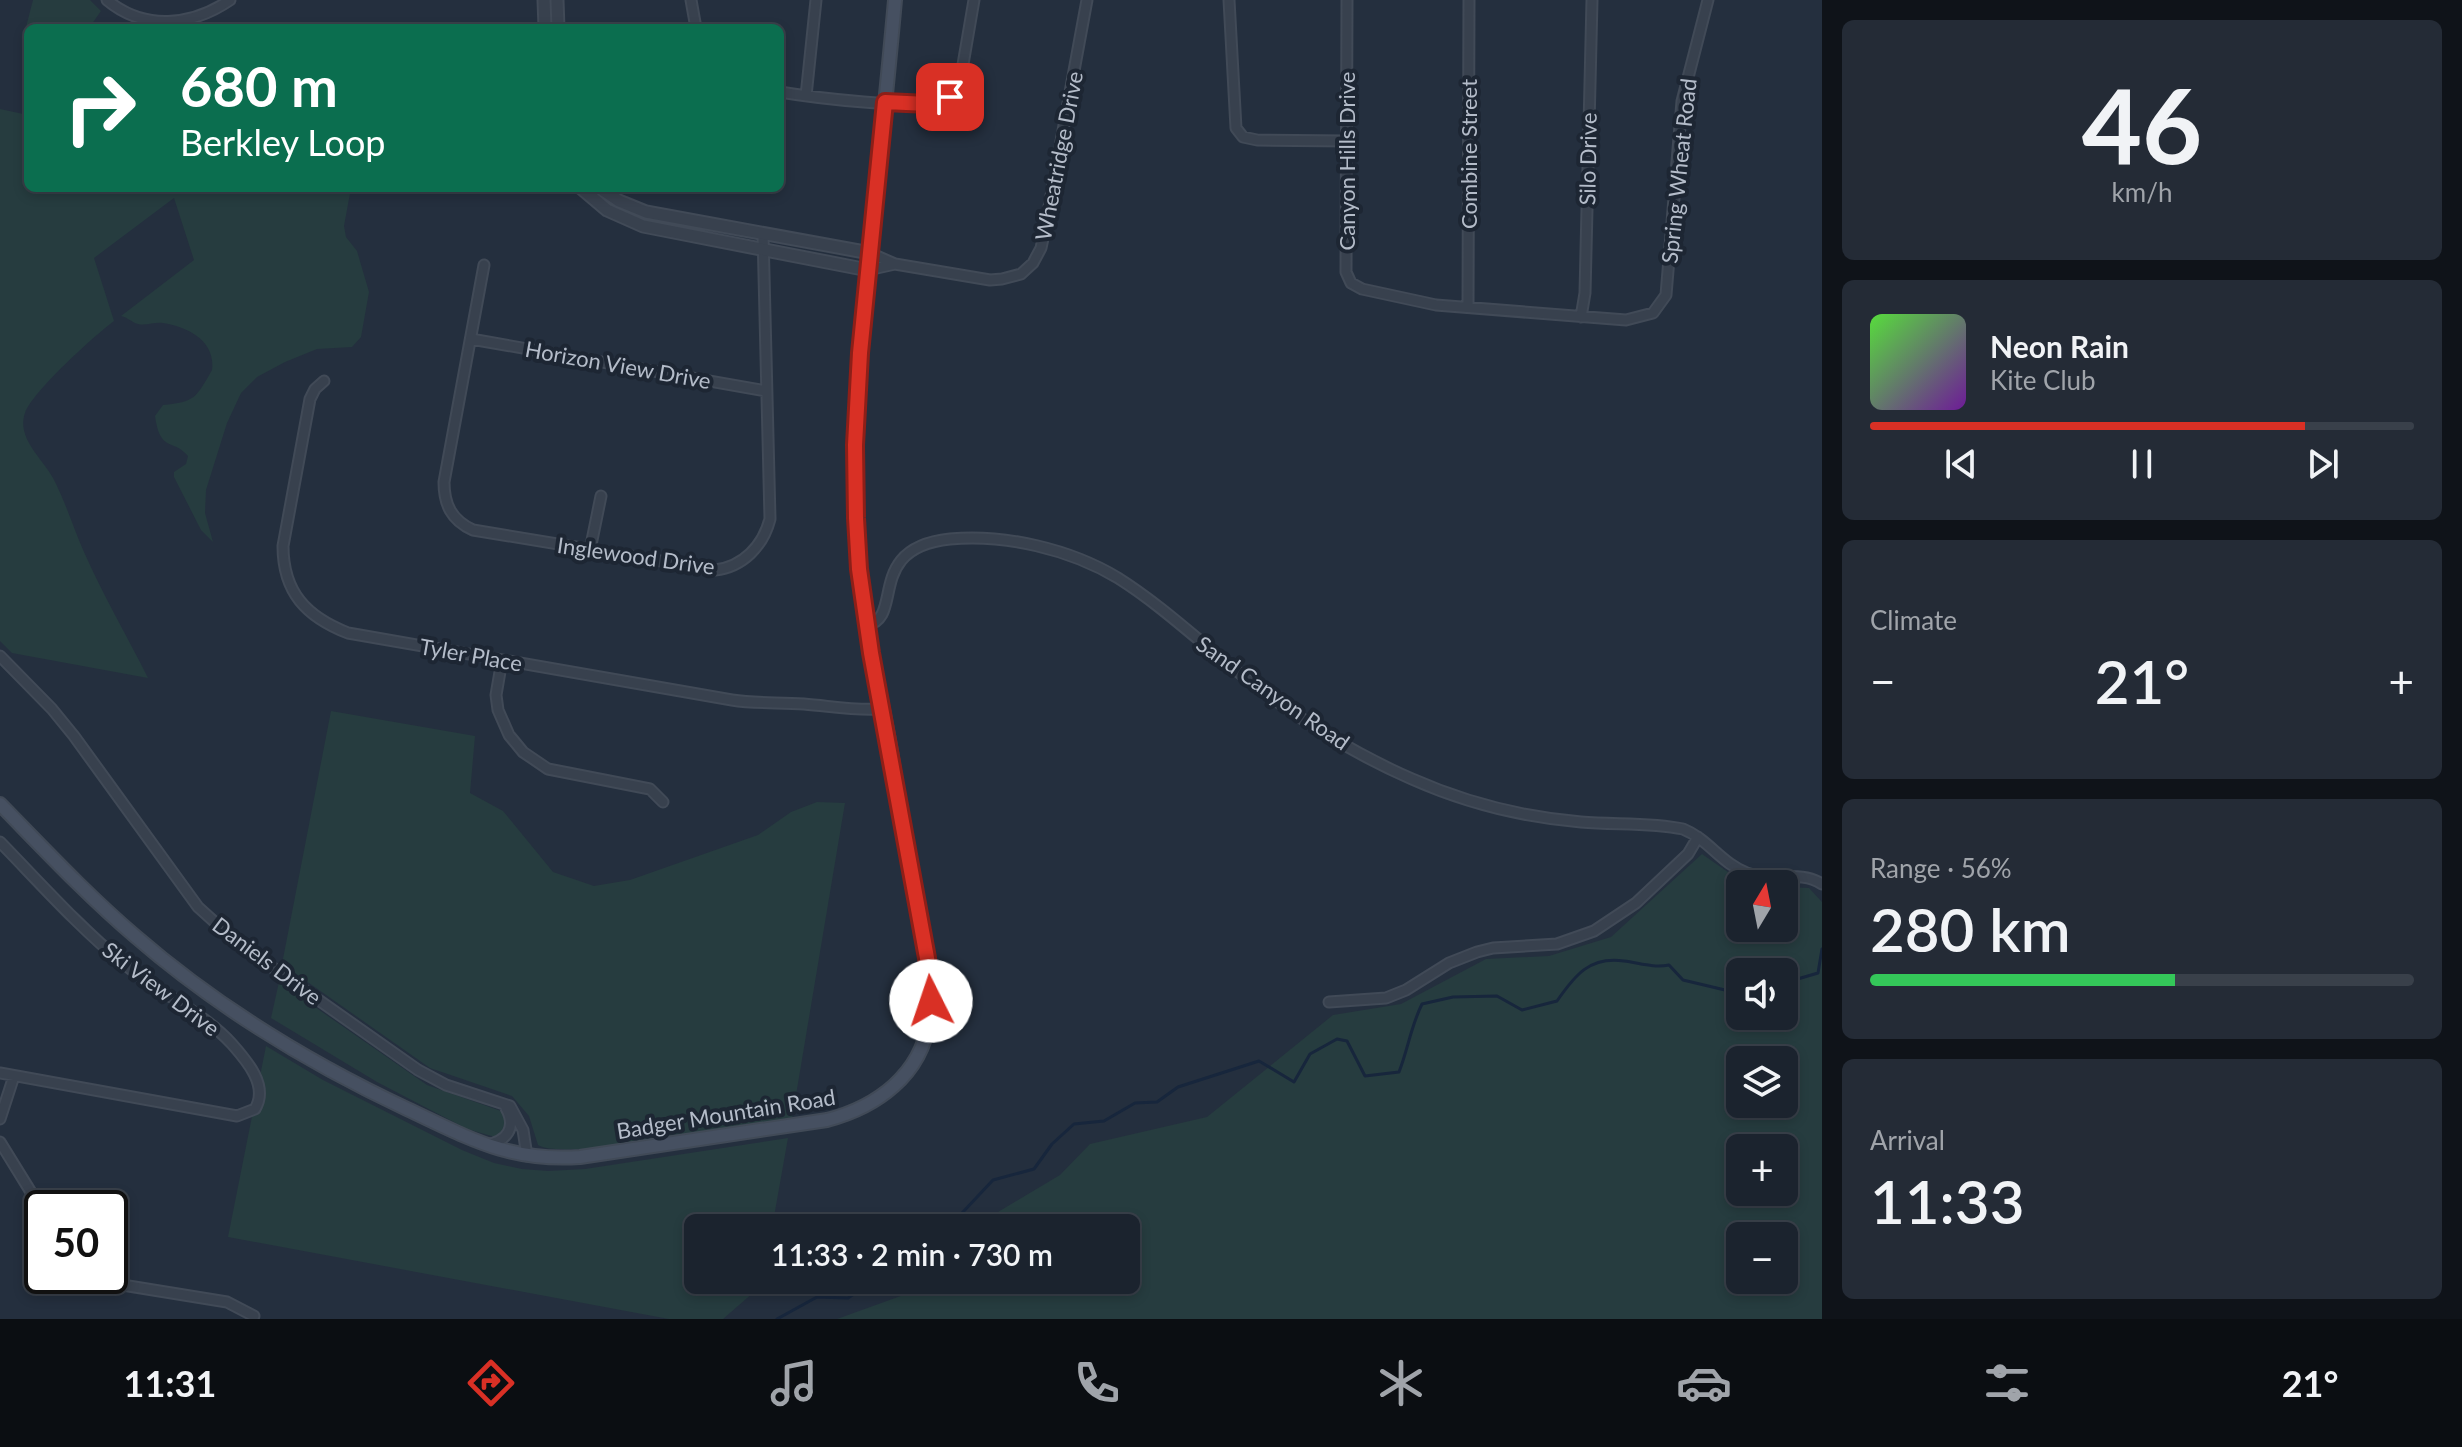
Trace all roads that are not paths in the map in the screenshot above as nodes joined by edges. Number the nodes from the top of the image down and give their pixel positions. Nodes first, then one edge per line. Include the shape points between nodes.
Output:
1 (107, 0) edge
2 (230, 0) edge
3 (544, 0) edge
4 (557, 0) edge
5 (691, 0) edge
6 (816, 0) edge
7 (895, 0) edge
8 (974, 0) edge
9 (1087, 0) edge
10 (1229, 0) edge
11 (1347, 0) edge
12 (1469, 0) edge
13 (1592, 0) edge
14 (1708, 0) edge
15 (545, 24) edge
16 (558, 24) edge
17 (695, 24) edge
18 (784, 93) edge
19 (806, 96) junction
20 (885, 102) junction
21 (1347, 141) junction
22 (586, 192) edge
23 (606, 192) edge
24 (763, 234) junction
25 (763, 249) junction
26 (870, 253) junction
27 (895, 264) junction
28 (484, 265) dead end
29 (868, 270) junction
30 (1468, 307) junction
31 (1581, 317) junction
32 (1626, 320) joint
33 (471, 339) junction
34 (324, 381) dead end
35 (766, 391) junction
36 (601, 496) dead end
37 (590, 550) junction
38 (867, 625) junction
39 (0, 656) edge
40 (502, 660) junction
41 (881, 709) junction
42 (663, 802) dead end
43 (0, 804) edge
44 (1698, 837) junction
45 (0, 842) edge
46 (1822, 884) edge
47 (1329, 1002) dead end
48 (0, 1066) edge
49 (0, 1073) edge
50 (14, 1076) junction
51 (490, 1098) junction
52 (0, 1119) edge
53 (0, 1142) edge
54 (484, 1145) junction
55 (527, 1156) junction
56 (30, 1190) edge
57 (128, 1286) edge
58 (254, 1316) dead end

1 - 2 street via 140,18 176,22 202,17
3 - 15 street
4 - 16 street
5 - 17 street
6 - 19 street
7 - 20 main road, Badger Mountain Road
8 - 20 street via 955,92 928,104
9 - 27 street, Wheatridge Drive via 1037,257 1021,274 990,280
10 - 21 street via 1233,108 1243,137
11 - 21 street, Canyon Hills Drive
12 - 30 street, Combine Street
13 - 31 street, Silo Drive
14 - 32 street, Spring Wheat Road via 1682,101 1666,295 1656,312
18 - 19 street
19 - 20 street
20 - 26 main road, Badger Mountain Road
21 - 30 street, Canyon Hills Drive via 1346,272 1351,283 1417,302
22 - 25 street via 607,210 643,226
23 - 24 street via 646,212
24 - 25 street, Inglewood Drive
24 - 26 street
25 - 29 street
25 - 35 street, Inglewood Drive
26 - 27 street, Wheatridge Drive
26 - 29 main road, Badger Mountain Road
27 - 29 street, Wheatridge Drive
28 - 33 street, Inglewood Drive
29 - 38 main road, Badger Mountain Road via 855,445 857,543
30 - 31 street, Canyon Hills Drive
31 - 32 street, Canyon Hills Drive
33 - 35 street, Horizon View Drive
33 - 37 street, Inglewood Drive via 444,482 448,509 473,530
34 - 40 street, Tyler Place via 310,399 283,546 287,578 299,601 320,621 348,633
35 - 37 street, Inglewood Drive via 770,519 750,554 725,569 705,570
36 - 37 street
38 - 41 main road, Badger Mountain Road
38 - 44 street, Sand Canyon Road via 882,616 898,561 918,547 968,538 1025,543 1116,577 1289,711 1411,779 1509,811 1676,828
39 - 51 street, Daniels Drive via 82,746 212,922 418,1070
40 - 41 street, Tyler Place via 747,703
40 - 42 street via 498,710 523,752 548,769 650,789
41 - 55 main road, Badger Mountain Road via 930,980 929,1023 912,1065 879,1099 853,1114 629,1151
43 - 54 main road, Badger Mountain Road via 110,915 235,1014 348,1081
44 - 46 street, Sand Canyon Road via 1743,872 1806,876
44 - 47 street via 1688,854 1636,903 1594,931 1557,944 1477,952 1386,998
45 - 50 street, Ski View Drive via 124,965 229,1041 256,1077 260,1096 255,1109 237,1116
48 - 50 street
49 - 50 street
50 - 52 street
51 - 54 street via 509,1111 511,1128 500,1141
51 - 55 street, Daniels Drive via 516,1113
53 - 56 street
54 - 55 main road, Badger Mountain Road
57 - 58 street via 227,1302

